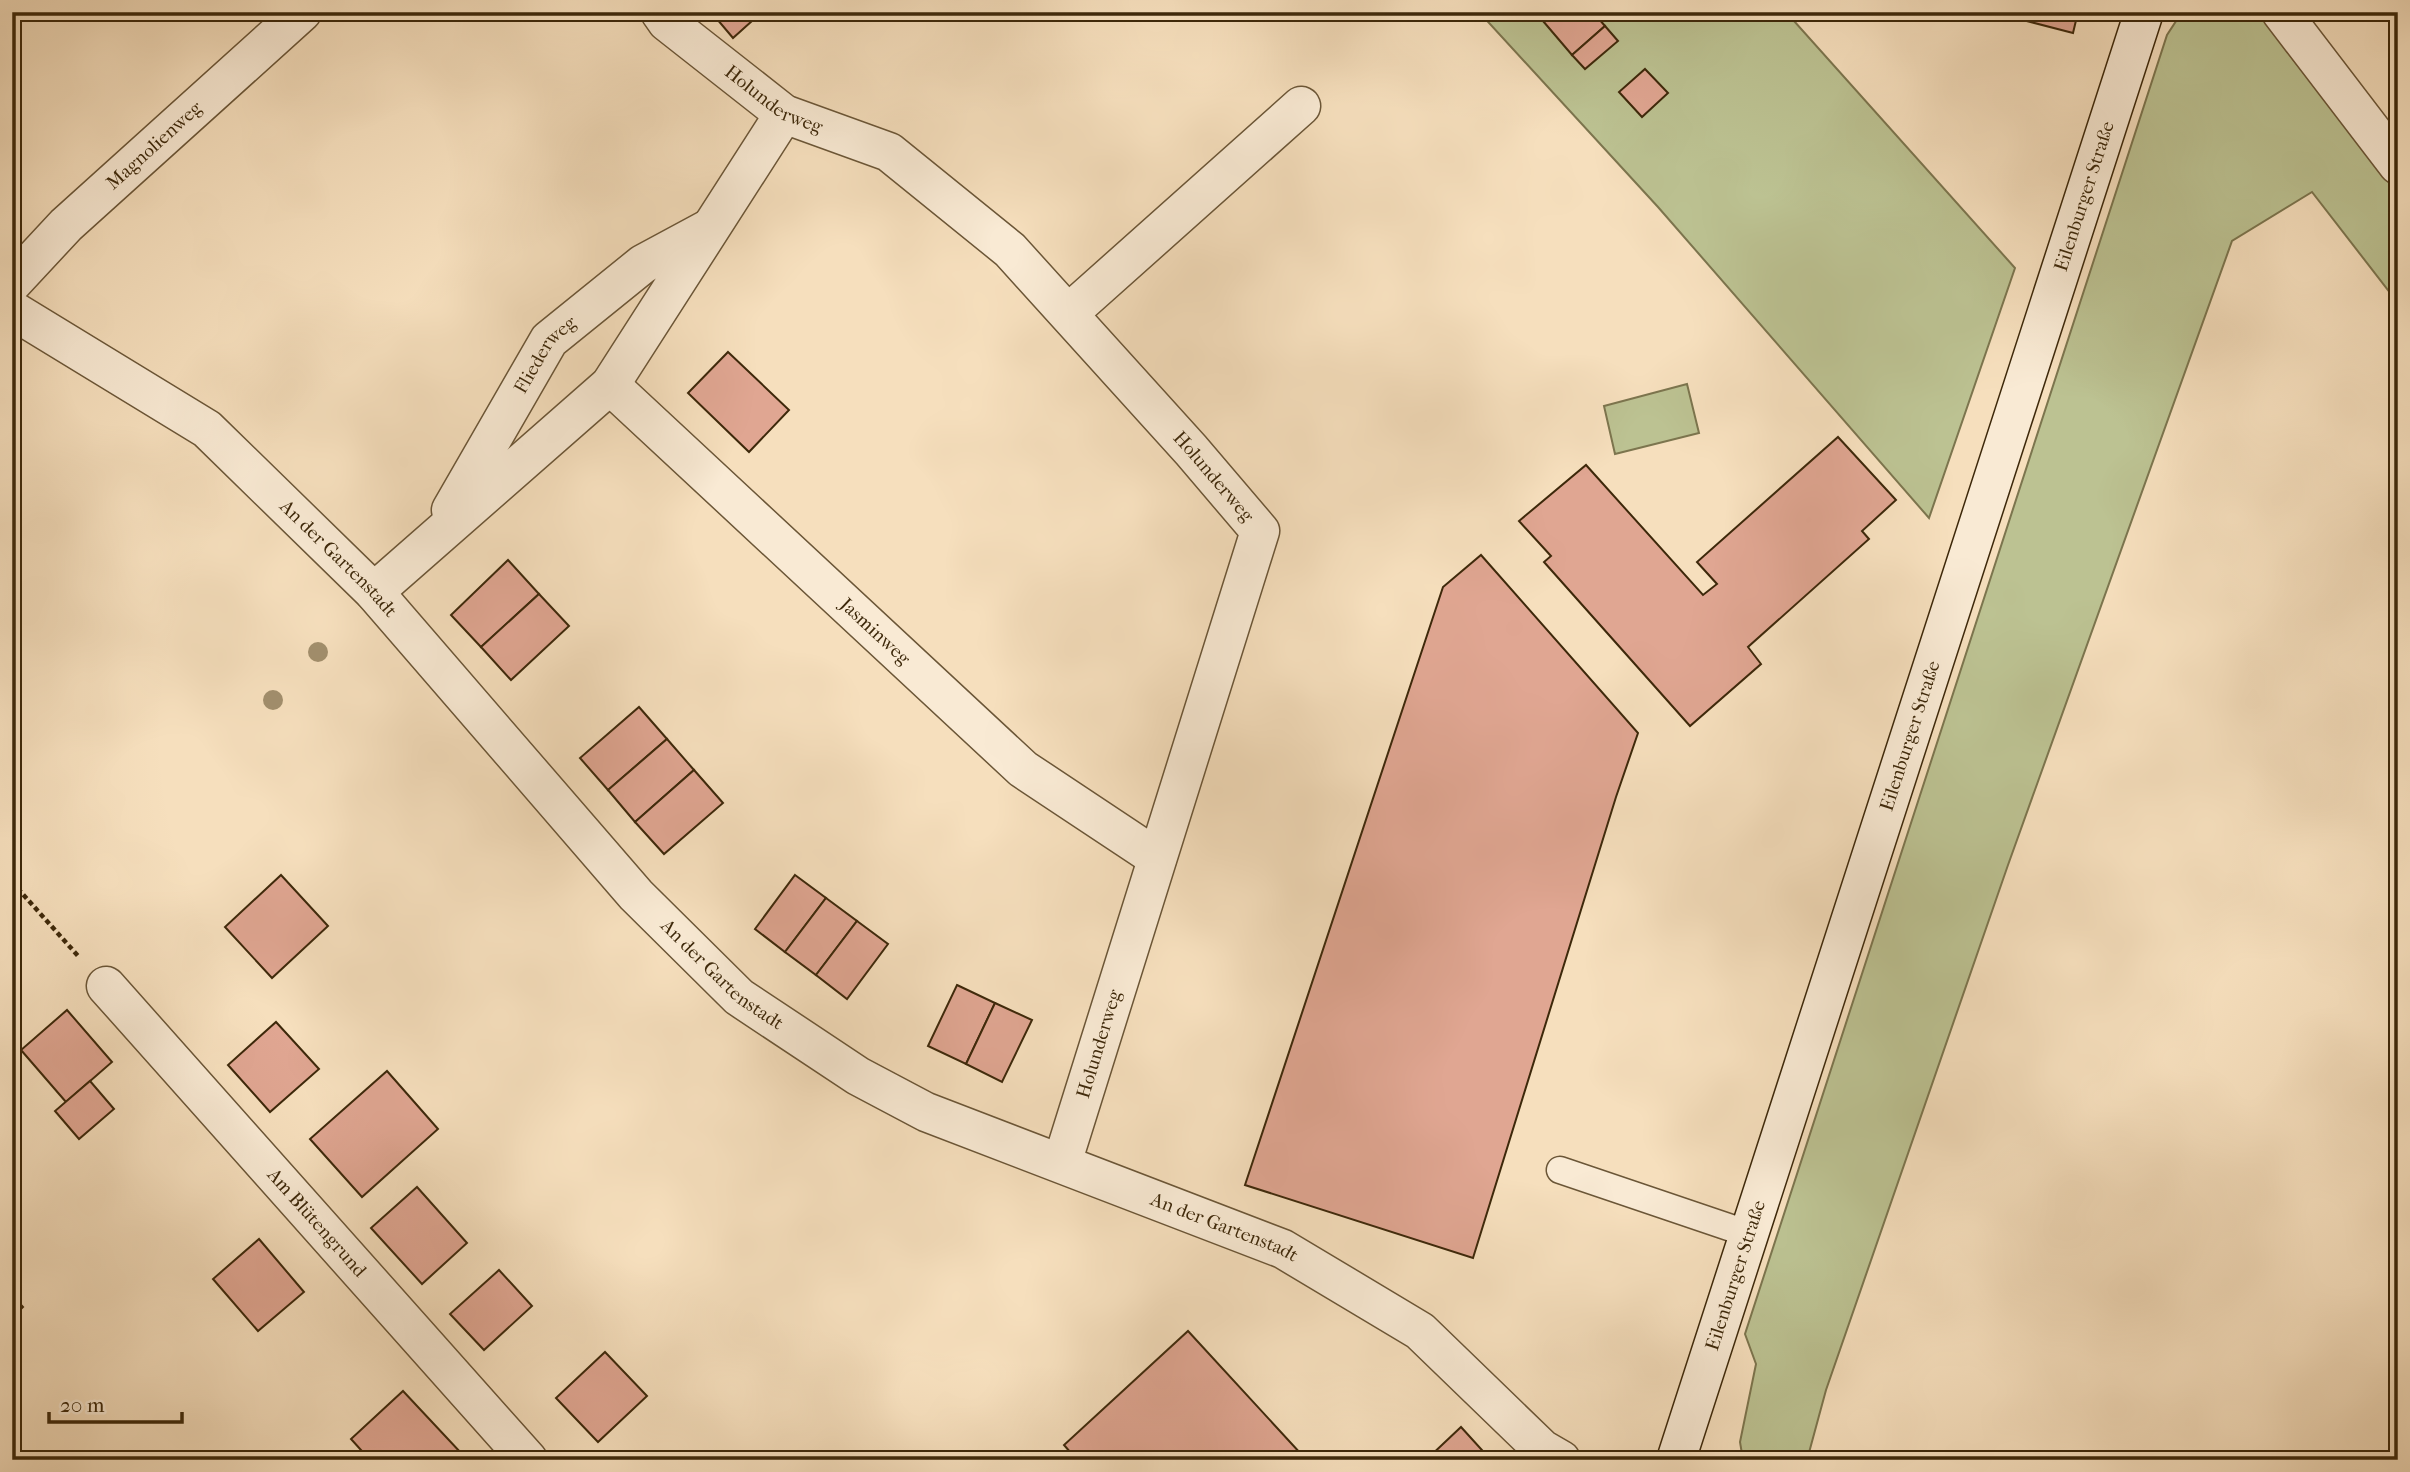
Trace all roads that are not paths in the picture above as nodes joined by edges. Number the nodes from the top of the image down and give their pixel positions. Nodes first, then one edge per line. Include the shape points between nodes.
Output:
1 (302, 12) edge
2 (660, 12) edge
3 (2144, 12) edge
4 (2281, 12) edge
5 (1301, 106) dead end
6 (784, 114) junction
7 (2398, 165) edge
8 (711, 228) junction
9 (12, 283) edge
10 (12, 310) edge
11 (1069, 313) junction
12 (610, 385) junction
13 (436, 536) junction
14 (374, 593) junction
15 (1157, 858) junction
16 (106, 986) road end
17 (1062, 1163) junction
18 (1560, 1170) dead end
19 (1749, 1234) junction
20 (528, 1460) edge
21 (1561, 1460) edge
22 (1676, 1460) edge

1 - 9 street, Magnolienweg via 66,225
2 - 6 street, Holunderweg
3 - 19 street, Eilenburger Straße
4 - 7 street
5 - 11 street
6 - 8 street, Fliederweg
6 - 11 street, Holunderweg via 889,152 1010,250
8 - 12 street, Fliederweg
8 - 13 street, Fliederweg via 643,264 549,340
10 - 14 street, An der Gartenstadt via 207,429
11 - 15 street, Holunderweg via 1260,531
12 - 13 street, Fliederweg
12 - 15 street, Jasminweg via 1023,769
13 - 14 street, Fliederweg
14 - 17 street, An der Gartenstadt via 636,895 740,997 858,1076 926,1112
15 - 17 street, Holunderweg
16 - 20 street, Am Blütengrund
17 - 21 street, An der Gartenstadt via 1283,1249 1420,1331 1542,1449
18 - 19 lane
19 - 22 street, Eilenburger Straße

